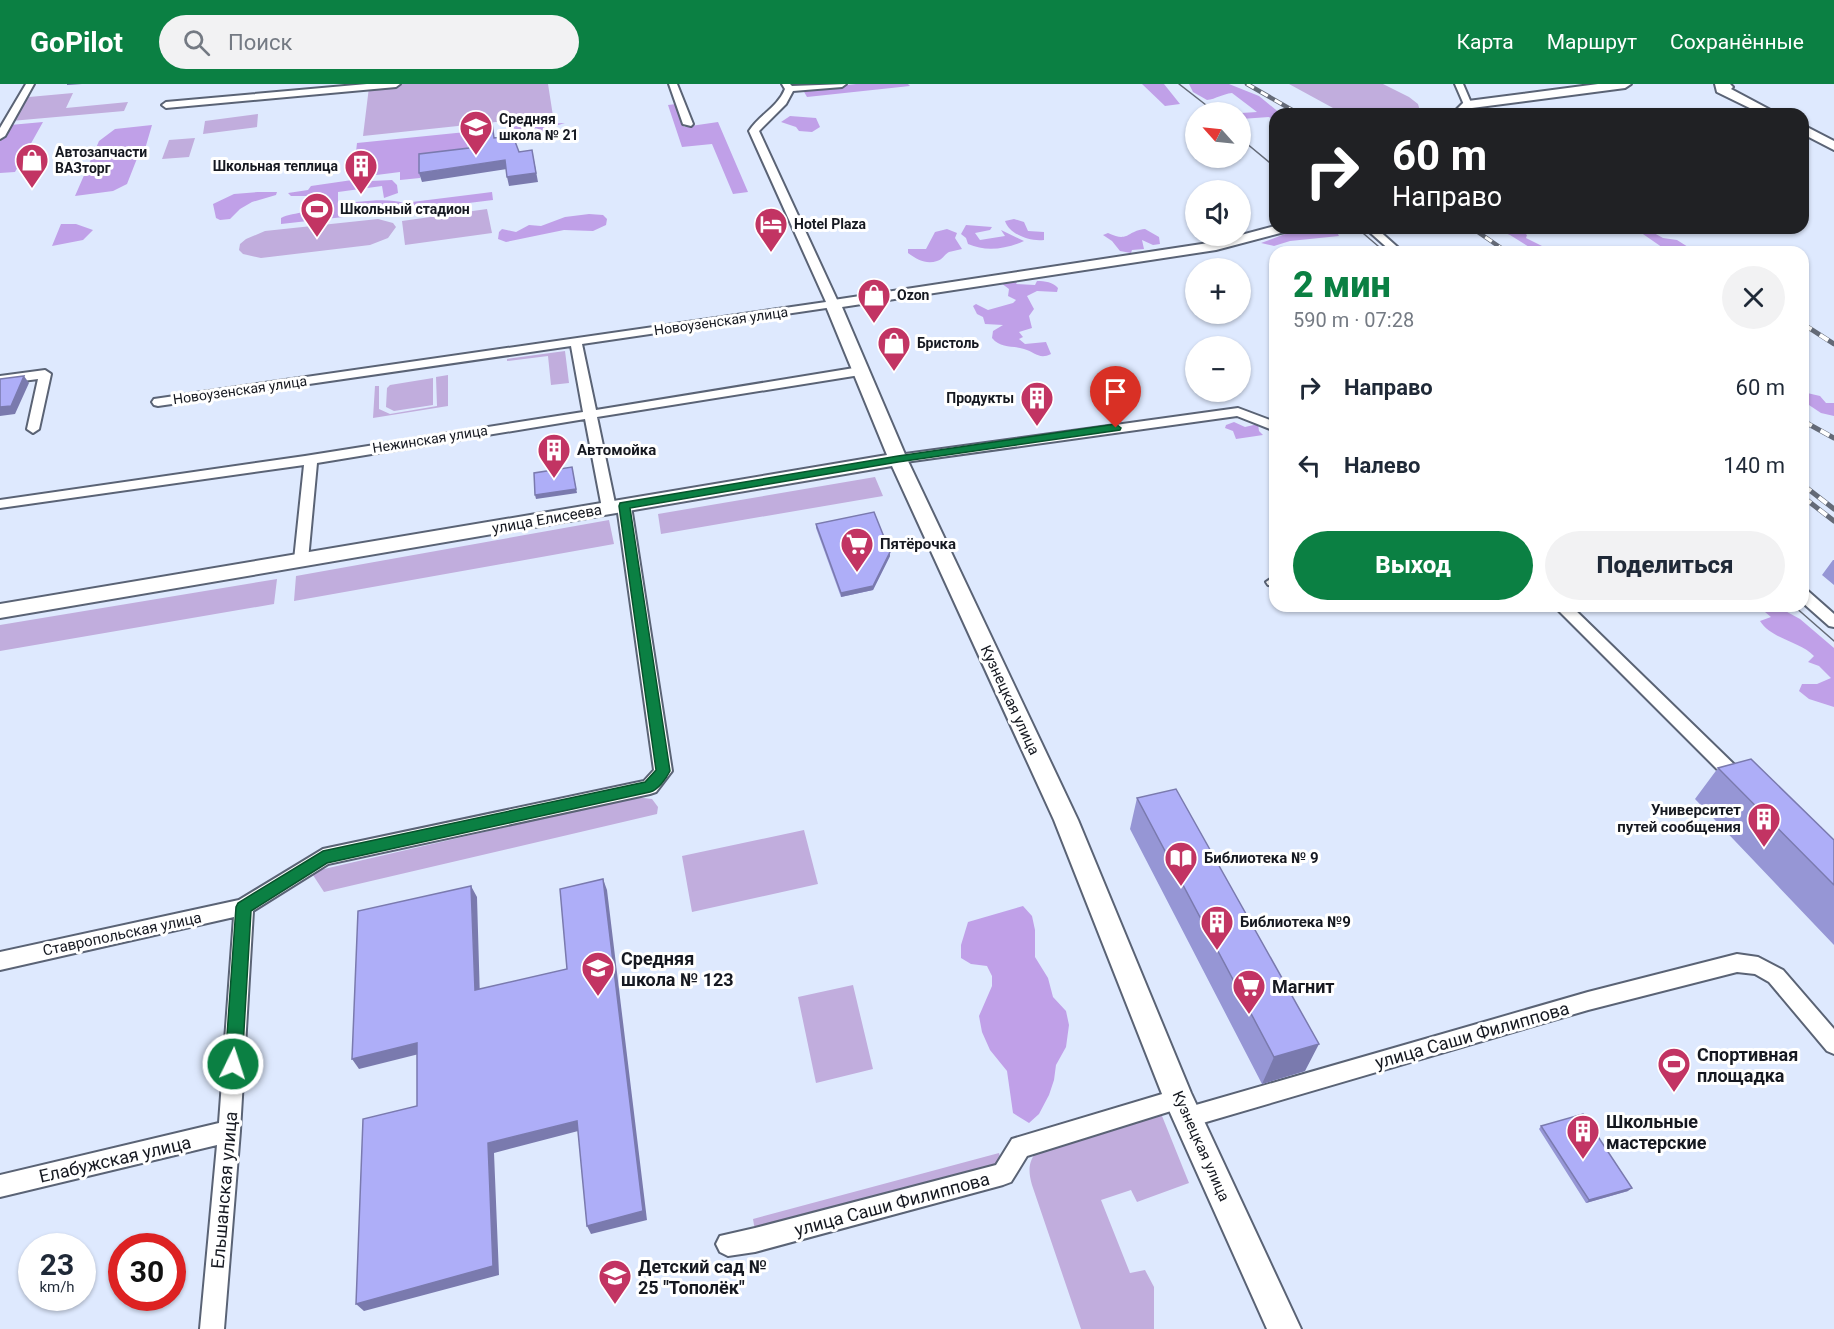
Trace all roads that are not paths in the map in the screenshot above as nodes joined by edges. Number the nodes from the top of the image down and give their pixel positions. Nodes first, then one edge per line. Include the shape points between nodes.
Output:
1 (30, 84) edge
2 (396, 84) edge
3 (673, 84) edge
4 (842, 84) edge
5 (1459, 84) edge
6 (1625, 84) edge
7 (1721, 84) edge
8 (320, 87) edge
9 (788, 87) edge
10 (166, 105) dead end
11 (1468, 105) junction
12 (1465, 108) edge
13 (1760, 108) edge
14 (4, 124) edge
15 (688, 124) dead end
16 (1809, 132) edge
17 (0, 136) edge
18 (1834, 146) edge
19 (1269, 232) edge
20 (1377, 234) edge
21 (1391, 246) edge
22 (833, 304) junction
23 (576, 342) junction
24 (860, 371) junction
25 (0, 380) edge
26 (158, 402) dead end
27 (592, 413) junction
28 (1269, 425) edge
29 (33, 429) dead end
30 (311, 458) junction
31 (898, 459) junction
32 (0, 504) edge
33 (616, 507) junction
34 (302, 560) junction
35 (1809, 600) edge
36 (0, 611) edge
37 (1570, 612) edge
38 (1834, 622) edge
39 (1754, 795) edge
40 (244, 907) junction
41 (0, 961) edge
42 (1834, 1044) edge
43 (1184, 1108) junction
44 (229, 1131) junction
45 (0, 1186) edge
46 (728, 1244) dead end
47 (212, 1329) edge
48 (1284, 1329) edge

1 - 14 street
2 - 8 street
3 - 15 street
4 - 9 street
5 - 11 street
6 - 11 street
7 - 13 street via 1726,87 1721,89
8 - 10 street
9 - 22 street, Кузнецкая улица via 787,100 756,125 754,131
11 - 12 street
14 - 17 street
16 - 18 street
19 - 22 street, Новоузенская улица via 1216,246
20 - 21 street
22 - 23 street, Новоузенская улица
22 - 24 street, Кузнецкая улица
23 - 26 street, Новоузенская улица
23 - 27 street, Ставропольская улица
24 - 27 street, Нежинская улица
24 - 31 street, Кузнецкая улица
25 - 29 street via 45,375
27 - 30 street, Нежинская улица
27 - 33 street, Ставропольская улица
28 - 31 street, улица Елисеева via 1238,412
30 - 32 street, Нежинская улица
30 - 34 street
31 - 33 street, улица Елисеева
31 - 43 street, Кузнецкая улица via 1066,820
33 - 34 street, улица Елисеева
33 - 40 street, Ставропольская улица via 663,771 650,787 323,857
34 - 36 street, улица Елисеева
35 - 38 street
37 - 39 street
40 - 41 street, Ставропольская улица
40 - 44 street, Ельшанская улица
42 - 43 street, улица Саши Филиппова via 1776,976 1758,966 1737,963
43 - 46 street, улица Саши Филиппова via 1020,1147 1003,1174
43 - 48 street, Кузнецкая улица
44 - 45 street, Елабужская улица
44 - 47 street, Ельшанская улица

